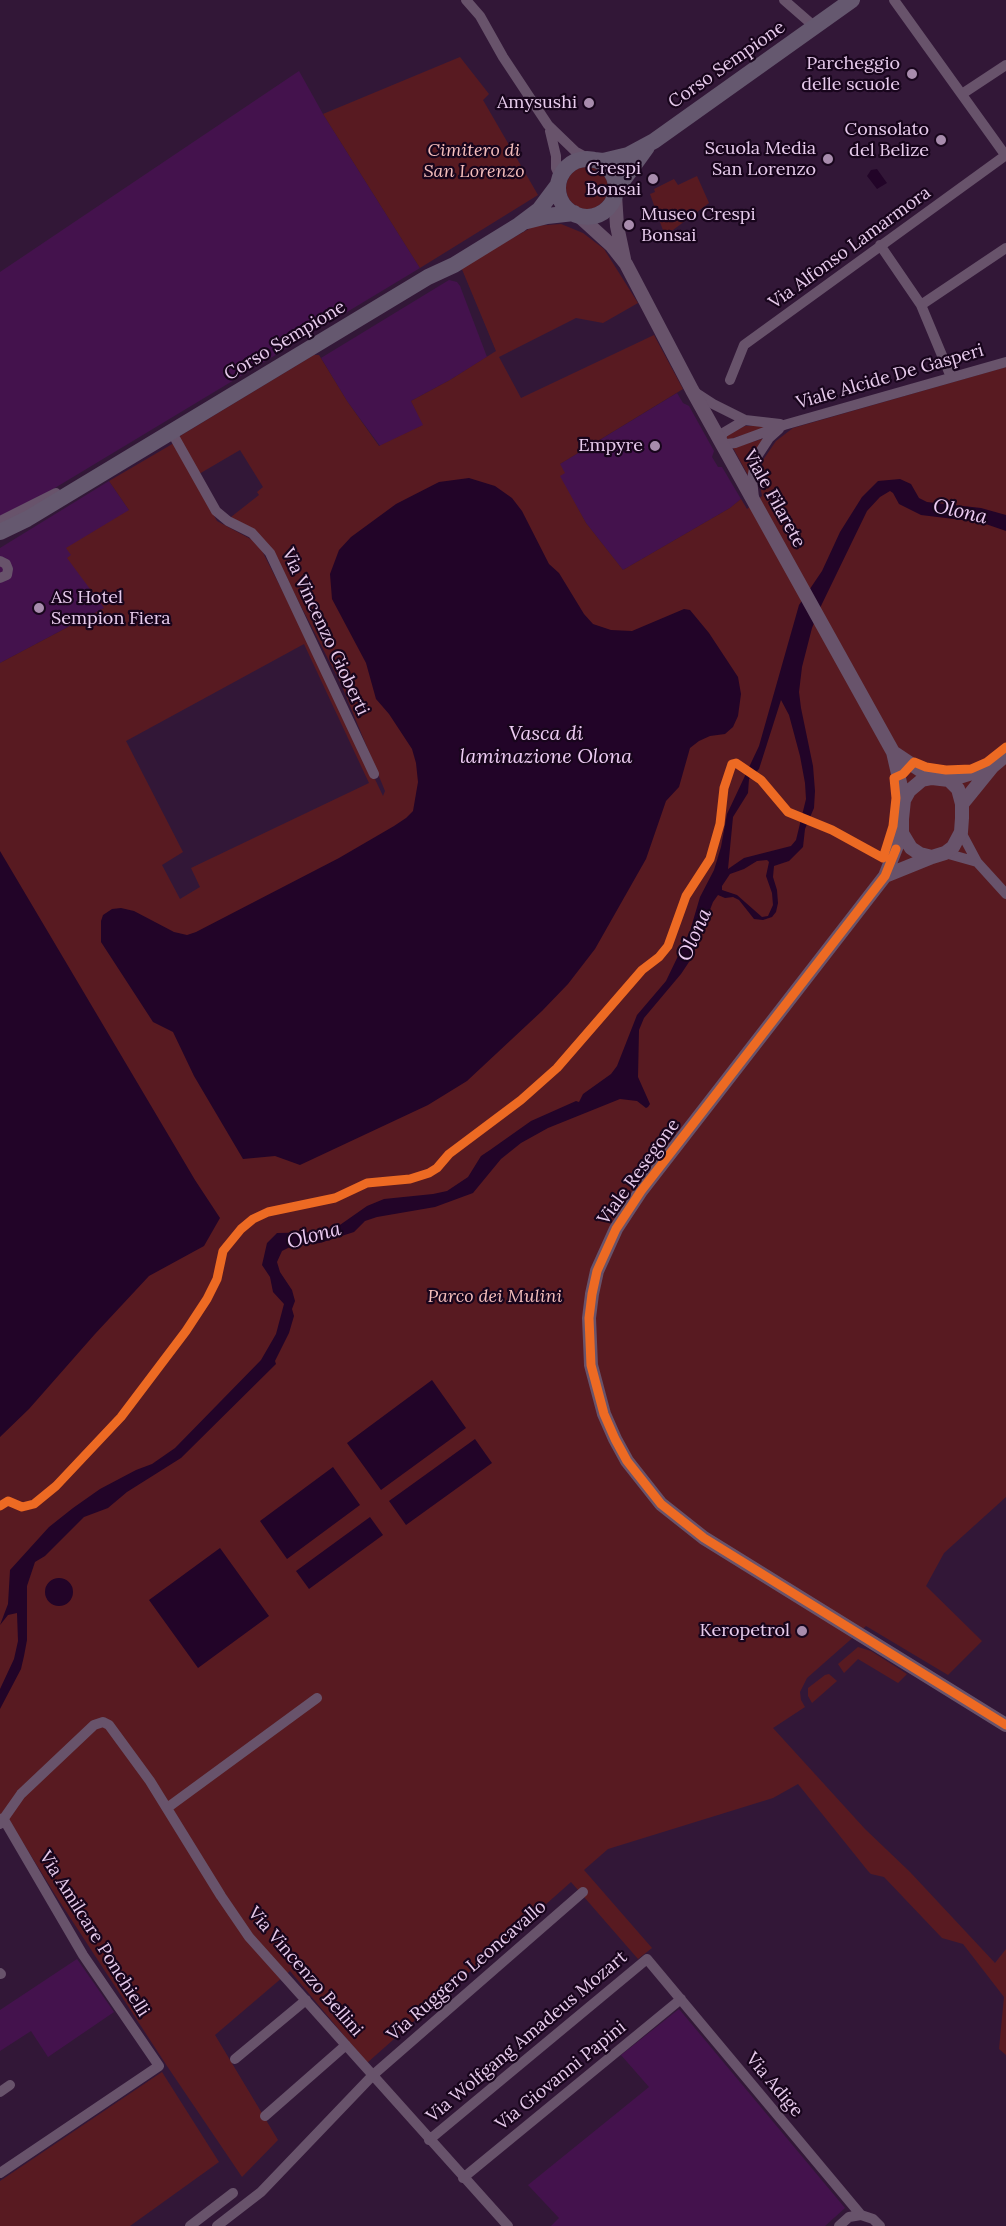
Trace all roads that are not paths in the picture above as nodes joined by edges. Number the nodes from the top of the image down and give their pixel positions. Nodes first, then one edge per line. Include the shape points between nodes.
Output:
1 (466, 0) edge
2 (784, 0) edge
3 (852, 0) edge
4 (894, 0) edge
5 (815, 27) junction
6 (1006, 65) edge
7 (962, 94) junction
8 (548, 125) junction
9 (654, 141) junction
10 (1006, 156) edge
11 (592, 160) junction
12 (559, 181) junction
13 (616, 193) junction
14 (576, 214) junction
15 (519, 225) junction
16 (880, 246) junction
17 (1006, 248) edge
18 (626, 264) junction
19 (921, 305) junction
20 (1006, 362) edge
21 (951, 377) junction
22 (730, 380) dead end
23 (692, 390) junction
24 (745, 420) junction
25 (783, 424) junction
26 (171, 431) junction
27 (720, 441) junction
28 (71, 492) junction
29 (754, 500) junction
30 (0, 521) edge
31 (0, 532) edge
32 (0, 539) edge
33 (0, 561) edge
34 (0, 578) edge
35 (893, 752) junction
36 (1006, 755) edge
37 (992, 767) junction
38 (374, 774) dead end
39 (932, 778) junction
40 (949, 780) junction
41 (904, 801) junction
42 (962, 804) junction
43 (961, 832) junction
44 (902, 833) junction
45 (939, 855) junction
46 (977, 862) junction
47 (885, 876) junction
48 (1006, 894) edge
49 (317, 1698) dead end
50 (1006, 1725) edge
51 (167, 1808) junction
52 (2, 1821) edge
53 (583, 1892) dead end
54 (646, 1959) joint
55 (681, 1999) junction
56 (306, 2000) junction
57 (346, 2045) junction
58 (235, 2059) dead end
59 (373, 2075) junction
60 (10, 2085) dead end
61 (0, 2092) edge
62 (265, 2116) dead end
63 (429, 2140) junction
64 (0, 2173) edge
65 (463, 2178) junction
66 (233, 2193) dead end
67 (861, 2215) junction
68 (190, 2226) edge
69 (217, 2226) edge
70 (508, 2226) edge
71 (839, 2226) edge
72 (880, 2226) edge

1 - 8 street
2 - 5 street
3 - 5 main road, Corso Sempione
4 - 7 street
5 - 9 main road, Corso Sempione
6 - 7 street
7 - 10 street
8 - 11 street via 576,152
8 - 12 street
9 - 11 main road, Corso Sempione via 628,155
9 - 13 main road, Corso Sempione via 637,159
10 - 16 street, Via Alfonso Lamarmora
11 - 12 main road via 575,162
11 - 13 main road via 607,167
12 - 14 main road via 564,206
12 - 15 main road, Corso Sempione via 539,210
13 - 14 main road via 603,212 586,217
13 - 18 street, Viale Filarete via 616,226
14 - 15 main road, Corso Sempione via 534,218
14 - 18 street, Viale Filarete
15 - 26 main road, Corso Sempione
16 - 19 street
16 - 22 street, Via Alfonso Lamarmora via 744,345
17 - 19 street
18 - 23 street, Viale Filarete
19 - 21 street
20 - 21 street, Viale Alcide De Gasperi
21 - 25 street, Viale Alcide De Gasperi
23 - 24 street, Viale Alcide De Gasperi
23 - 27 street, Viale Filarete
24 - 25 street, Viale Alcide De Gasperi
24 - 27 street via 723,434
25 - 27 street, Viale Alcide De Gasperi via 735,443
25 - 29 street, Viale Alcide De Gasperi via 756,458
26 - 28 main road, Corso Sempione
26 - 38 street, Via Vincenzo Gioberti via 216,511 252,533 270,553
27 - 29 street, Viale Filarete
28 - 30 street via 57,492
28 - 31 main road, Corso Sempione
28 - 32 street, Corso Sempione via 62,505
29 - 35 street, Viale Filarete
33 - 34 street via 8,569 5,577
35 - 39 street, Viale Filarete
35 - 41 street, Viale Filarete
36 - 37 street
37 - 40 street
37 - 42 street
39 - 40 street
39 - 41 street via 914,786
40 - 42 street via 958,789
41 - 44 street
42 - 43 street
43 - 45 street via 953,847
43 - 46 street
44 - 45 street via 915,852
44 - 47 street, Viale Resegone
45 - 46 street
45 - 47 street
46 - 48 street
47 - 50 street, Viale Resegone via 616,1228 597,1271 589,1318 591,1365 604,1414 627,1461 661,1504 704,1538
49 - 51 street
51 - 52 street, Via Vincenzo Bellini via 112,1727 103,1722 94,1725 21,1794
51 - 56 street, Via Vincenzo Bellini via 249,1937
52 - 64 street, Via Amilcare Ponchielli via 83,1955 159,2066
53 - 59 street, Via Ruggero Leoncavallo
54 - 55 street, Via Adige
54 - 63 street, Via Wolfgang Amadeus Mozart
55 - 65 street, Via Giovanni Papini
55 - 67 street, Via Adige
56 - 57 street, Via Vincenzo Bellini
56 - 58 street
57 - 59 street, Via Vincenzo Bellini
57 - 62 street
59 - 63 street, Via Vincenzo Bellini
59 - 69 street, Via Ruggero Leoncavallo via 261,2192
60 - 61 street
63 - 65 street, Via Vincenzo Bellini
65 - 70 street, Via Vincenzo Bellini
66 - 68 street
67 - 71 street via 849,2217
67 - 72 street, Via Adige

